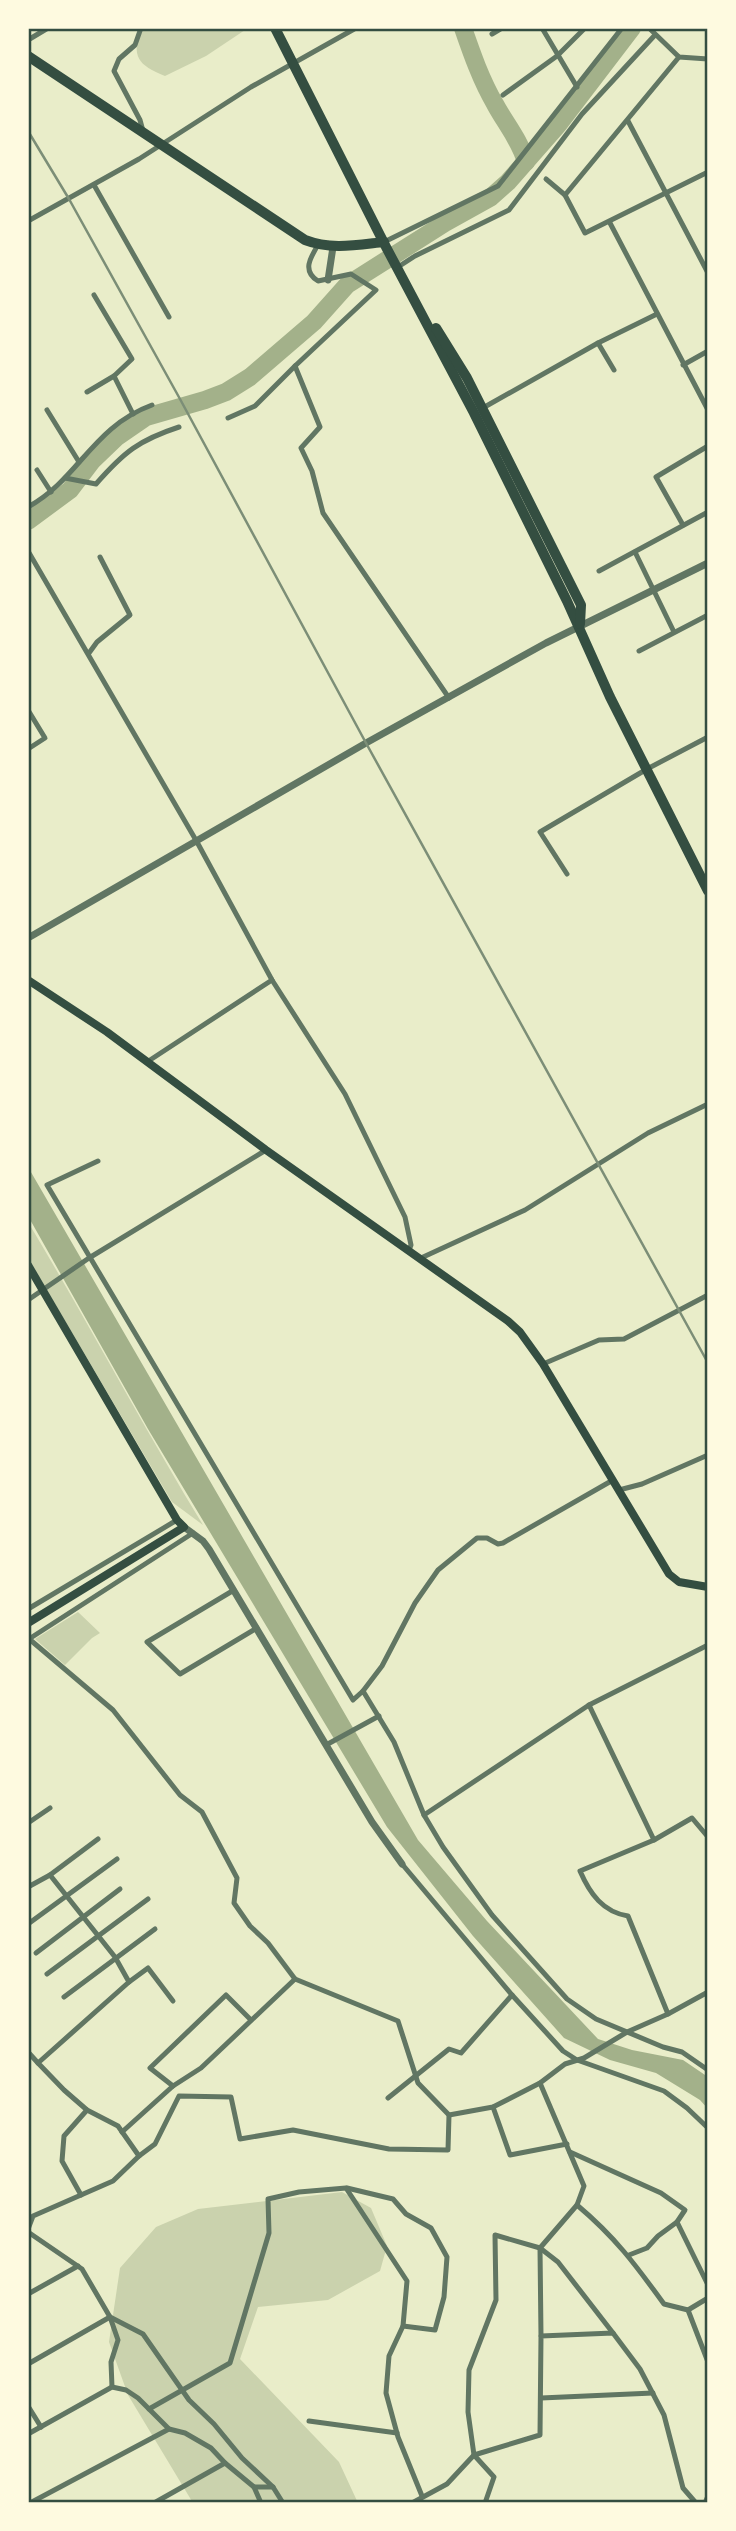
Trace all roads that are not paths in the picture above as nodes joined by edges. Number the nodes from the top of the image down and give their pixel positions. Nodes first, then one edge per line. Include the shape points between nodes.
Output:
1 (48, 28) edge
2 (141, 28) edge
3 (275, 28) edge
4 (356, 28) edge
5 (502, 28) edge
6 (542, 28) edge
7 (585, 28) edge
8 (622, 28) edge
9 (653, 31) edge
10 (492, 34) dead end
11 (28, 40) edge
12 (28, 56) edge
13 (557, 56) junction
14 (679, 57) junction
15 (708, 58) edge
16 (292, 62) junction
17 (577, 87) junction
18 (503, 94) dead end
19 (628, 121) junction
20 (143, 131) junction
21 (161, 144) junction
22 (708, 172) edge
23 (546, 178) dead end
24 (94, 185) junction
25 (666, 192) junction
26 (565, 195) junction
27 (28, 221) edge
28 (610, 223) junction
29 (385, 244) junction
30 (318, 245) junction
31 (333, 247) junction
32 (400, 271) junction
33 (708, 273) edge
34 (328, 280) junction
35 (94, 295) dead end
36 (657, 314) junction
37 (169, 317) dead end
38 (598, 343) junction
39 (708, 351) edge
40 (683, 365) junction
41 (295, 366) junction
42 (614, 370) dead end
43 (114, 376) junction
44 (87, 392) dead end
45 (152, 405) dead end
46 (47, 410) dead end
47 (708, 410) edge
48 (479, 411) junction
49 (134, 414) junction
50 (228, 418) dead end
51 (180, 427) dead end
52 (708, 446) edge
53 (79, 462) junction
54 (37, 470) dead end
55 (68, 478) junction
56 (51, 492) junction
57 (28, 507) edge
58 (708, 512) edge
59 (682, 525) junction
60 (28, 551) edge
61 (635, 552) junction
62 (100, 556) dead end
63 (708, 563) edge
64 (599, 571) dead end
65 (652, 592) junction
66 (708, 615) edge
67 (580, 628) junction
68 (674, 632) junction
69 (639, 651) dead end
70 (89, 653) junction
71 (449, 698) junction
72 (28, 710) edge
73 (708, 737) edge
74 (28, 749) edge
75 (647, 769) junction
76 (197, 842) junction
77 (567, 874) dead end
78 (708, 891) edge
79 (28, 938) edge
80 (28, 980) edge
81 (272, 980) junction
82 (147, 1062) junction
83 (708, 1104) edge
84 (266, 1150) junction
85 (98, 1161) dead end
86 (409, 1250) junction
87 (88, 1258) junction
88 (421, 1258) junction
89 (28, 1265) edge
90 (42, 1290) junction
91 (708, 1295) edge
92 (28, 1300) edge
93 (543, 1364) junction
94 (708, 1455) edge
95 (612, 1480) junction
96 (619, 1490) junction
97 (177, 1520) junction
98 (184, 1527) junction
99 (193, 1533) junction
100 (708, 1587) edge
101 (234, 1590) junction
102 (28, 1609) edge
103 (28, 1623) edge
104 (257, 1628) junction
105 (28, 1639) edge
106 (708, 1645) edge
107 (363, 1691) junction
108 (589, 1705) junction
109 (379, 1716) junction
110 (329, 1744) junction
111 (50, 1808) dead end
112 (424, 1815) junction
113 (28, 1823) edge
114 (708, 1837) edge
115 (98, 1839) dead end
116 (654, 1840) junction
117 (117, 1859) dead end
118 (402, 1864) joint
119 (50, 1875) junction
120 (28, 1887) edge
121 (120, 1889) dead end
122 (66, 1895) junction
123 (148, 1899) dead end
124 (83, 1916) junction
125 (28, 1924) edge
126 (155, 1929) dead end
127 (99, 1936) junction
128 (36, 1953) dead end
129 (114, 1957) junction
130 (47, 1974) dead end
131 (295, 1979) junction
132 (130, 1982) junction
133 (708, 1992) edge
134 (512, 1995) junction
135 (64, 1997) dead end
136 (173, 2001) dead end
137 (668, 2014) junction
138 (251, 2020) junction
139 (627, 2032) junction
140 (28, 2052) edge
141 (580, 2059) junction
142 (38, 2063) junction
143 (708, 2070) edge
144 (416, 2075) junction
145 (540, 2082) junction
146 (173, 2086) junction
147 (388, 2098) dead end
148 (493, 2107) junction
149 (87, 2110) junction
150 (449, 2115) junction
151 (708, 2128) edge
152 (122, 2132) junction
153 (567, 2144) junction
154 (570, 2152) junction
155 (139, 2155) junction
156 (346, 2188) junction
157 (81, 2196) junction
158 (577, 2205) junction
159 (677, 2222) junction
160 (28, 2230) edge
161 (540, 2248) junction
162 (629, 2255) junction
163 (78, 2266) junction
164 (708, 2285) edge
165 (28, 2294) edge
166 (708, 2298) edge
167 (688, 2310) junction
168 (110, 2317) junction
169 (403, 2326) junction
170 (613, 2333) junction
171 (541, 2336) junction
172 (708, 2362) edge
173 (28, 2364) edge
174 (112, 2387) junction
175 (183, 2391) junction
176 (653, 2393) junction
177 (541, 2398) junction
178 (28, 2406) edge
179 (149, 2409) junction
180 (309, 2421) dead end
181 (41, 2427) junction
182 (169, 2429) junction
183 (397, 2433) junction
184 (28, 2434) edge
185 (474, 2455) junction
186 (225, 2463) junction
187 (254, 2487) junction
188 (273, 2487) junction
189 (422, 2496) junction
190 (708, 2496) edge
191 (30, 2503) edge
192 (154, 2503) edge
193 (261, 2503) edge
194 (283, 2503) edge
195 (412, 2503) edge
196 (485, 2503) edge
197 (696, 2503) edge
198 (705, 2503) edge

1 - 11 street
2 - 20 street via 135,46 119,59 114,71
3 - 16 highway
4 - 16 street
5 - 10 street
6 - 13 street
7 - 13 street
8 - 17 street
9 - 14 street
9 - 32 street via 509,210 415,256
12 - 20 highway
13 - 17 street
13 - 18 street
14 - 15 street
14 - 19 street
16 - 21 street
16 - 29 highway
17 - 29 street via 498,186
19 - 25 street
19 - 26 street
20 - 21 highway
21 - 24 street
21 - 30 highway
22 - 25 street
23 - 26 street
24 - 27 street
24 - 37 street
25 - 28 street
25 - 33 street
26 - 28 street via 585,233
28 - 36 street
29 - 31 highway
29 - 32 highway
30 - 31 highway
30 - 34 street via 308,268 318,281
31 - 34 street
32 - 48 highway via 467,378
34 - 41 street via 351,274 376,290
35 - 43 street via 132,359
36 - 38 street
36 - 40 street
38 - 42 street
38 - 48 street
39 - 40 street
40 - 47 street
41 - 50 street via 255,406
41 - 71 street via 320,427 301,448 323,513
43 - 44 street
43 - 49 street
45 - 49 street
46 - 53 street
48 - 67 highway via 581,605
49 - 53 street via 101,436
51 - 55 street via 132,448 96,484
52 - 59 street via 656,477
53 - 55 street
54 - 56 street
55 - 56 street
56 - 57 street
58 - 59 street
59 - 61 street
60 - 70 street
61 - 64 street
61 - 65 street
62 - 70 street via 130,615
63 - 65 street
65 - 67 street
65 - 68 street
66 - 68 street
67 - 71 street
67 - 75 highway
68 - 69 street
70 - 76 street
71 - 76 street
72 - 74 street via 45,738
73 - 75 street
75 - 77 street via 540,832
75 - 78 highway
76 - 79 street
76 - 81 street
80 - 82 main road
81 - 82 street
81 - 86 street via 345,1094 405,1217
82 - 84 main road
83 - 88 street via 648,1133 525,1210
84 - 86 main road
84 - 87 street
85 - 87 street via 47,1185
86 - 88 main road
87 - 90 street
87 - 107 street via 353,1700
88 - 93 main road via 508,1321
89 - 90 main road
90 - 92 street
90 - 97 main road
91 - 93 street via 624,1339 599,1340
93 - 95 main road
94 - 96 street
95 - 96 main road
95 - 107 street via 503,1543 477,1538 449,1559 423,1590
96 - 100 main road via 674,1579
97 - 98 main road
97 - 102 street
98 - 99 street
98 - 103 main road
99 - 101 street via 209,1549
99 - 105 street
101 - 104 street
101 - 104 street via 147,1642 180,1674
104 - 110 street
105 - 131 street via 113,1710 180,1795 202,1812 237,1878 234,1903
106 - 108 street
107 - 109 street
108 - 112 street
108 - 116 street
109 - 110 street
109 - 112 street
110 - 118 street via 372,1822
111 - 113 street
112 - 139 street via 492,1915 568,1999 596,2020
114 - 116 street via 692,1818
115 - 119 street
116 - 137 street via 580,1871 589,1892 612,1914 628,1916
117 - 122 street
118 - 134 street
119 - 120 street
119 - 122 street
121 - 124 street
122 - 124 street
122 - 125 street
123 - 127 street
124 - 127 street
124 - 128 street
126 - 129 street
127 - 129 street
127 - 130 street
129 - 132 street
129 - 135 street
131 - 138 street
131 - 144 street via 398,2021
132 - 136 street via 148,1968
132 - 142 street
133 - 137 street
134 - 141 street via 554,2042
134 - 144 street via 461,2053 449,2049
137 - 139 street
138 - 146 street via 201,2068
138 - 146 street via 226,1996 150,2068
139 - 141 street
139 - 143 street via 682,2052
140 - 142 street
141 - 145 street
141 - 151 street via 664,2091
142 - 149 street
144 - 147 street
144 - 150 street via 418,2083
145 - 148 street
145 - 153 street
146 - 152 street
148 - 150 street
148 - 153 street via 510,2155
149 - 152 street
149 - 157 street via 64,2136 62,2161
150 - 155 street via 448,2150 388,2149 293,2130 240,2139 231,2097 179,2096 155,2144
152 - 155 street
153 - 154 street
154 - 158 street via 584,2186
154 - 159 street via 661,2193 685,2210
155 - 157 street via 113,2181
156 - 169 street via 407,2281
156 - 169 street via 393,2199 406,2214 430,2228 447,2258 435,2330
156 - 175 street via 268,2199 269,2233 230,2363
157 - 160 street via 33,2217
158 - 161 street
158 - 162 street
159 - 162 street via 647,2248
159 - 164 street
160 - 163 street
161 - 170 street via 558,2262
161 - 171 street
161 - 185 street via 495,2235 496,2300 469,2370
162 - 167 street via 664,2304
163 - 165 street
163 - 168 street
166 - 167 street
167 - 172 street
168 - 173 street
168 - 174 street via 118,2340 111,2362
168 - 175 street via 143,2334
169 - 183 street via 389,2356 386,2393
170 - 171 street
170 - 176 street
171 - 177 street
174 - 179 street via 126,2389
174 - 181 street
175 - 179 street
175 - 188 street
176 - 177 street
176 - 197 street via 664,2415 683,2488
177 - 185 street via 540,2435
178 - 181 street
179 - 182 street
180 - 183 street
181 - 184 street
182 - 186 street via 211,2448
182 - 191 street
183 - 189 street
185 - 189 street via 447,2484
185 - 196 street via 494,2477
186 - 187 street
186 - 192 street
187 - 188 street
187 - 193 street
188 - 194 street
189 - 195 street
190 - 198 street

